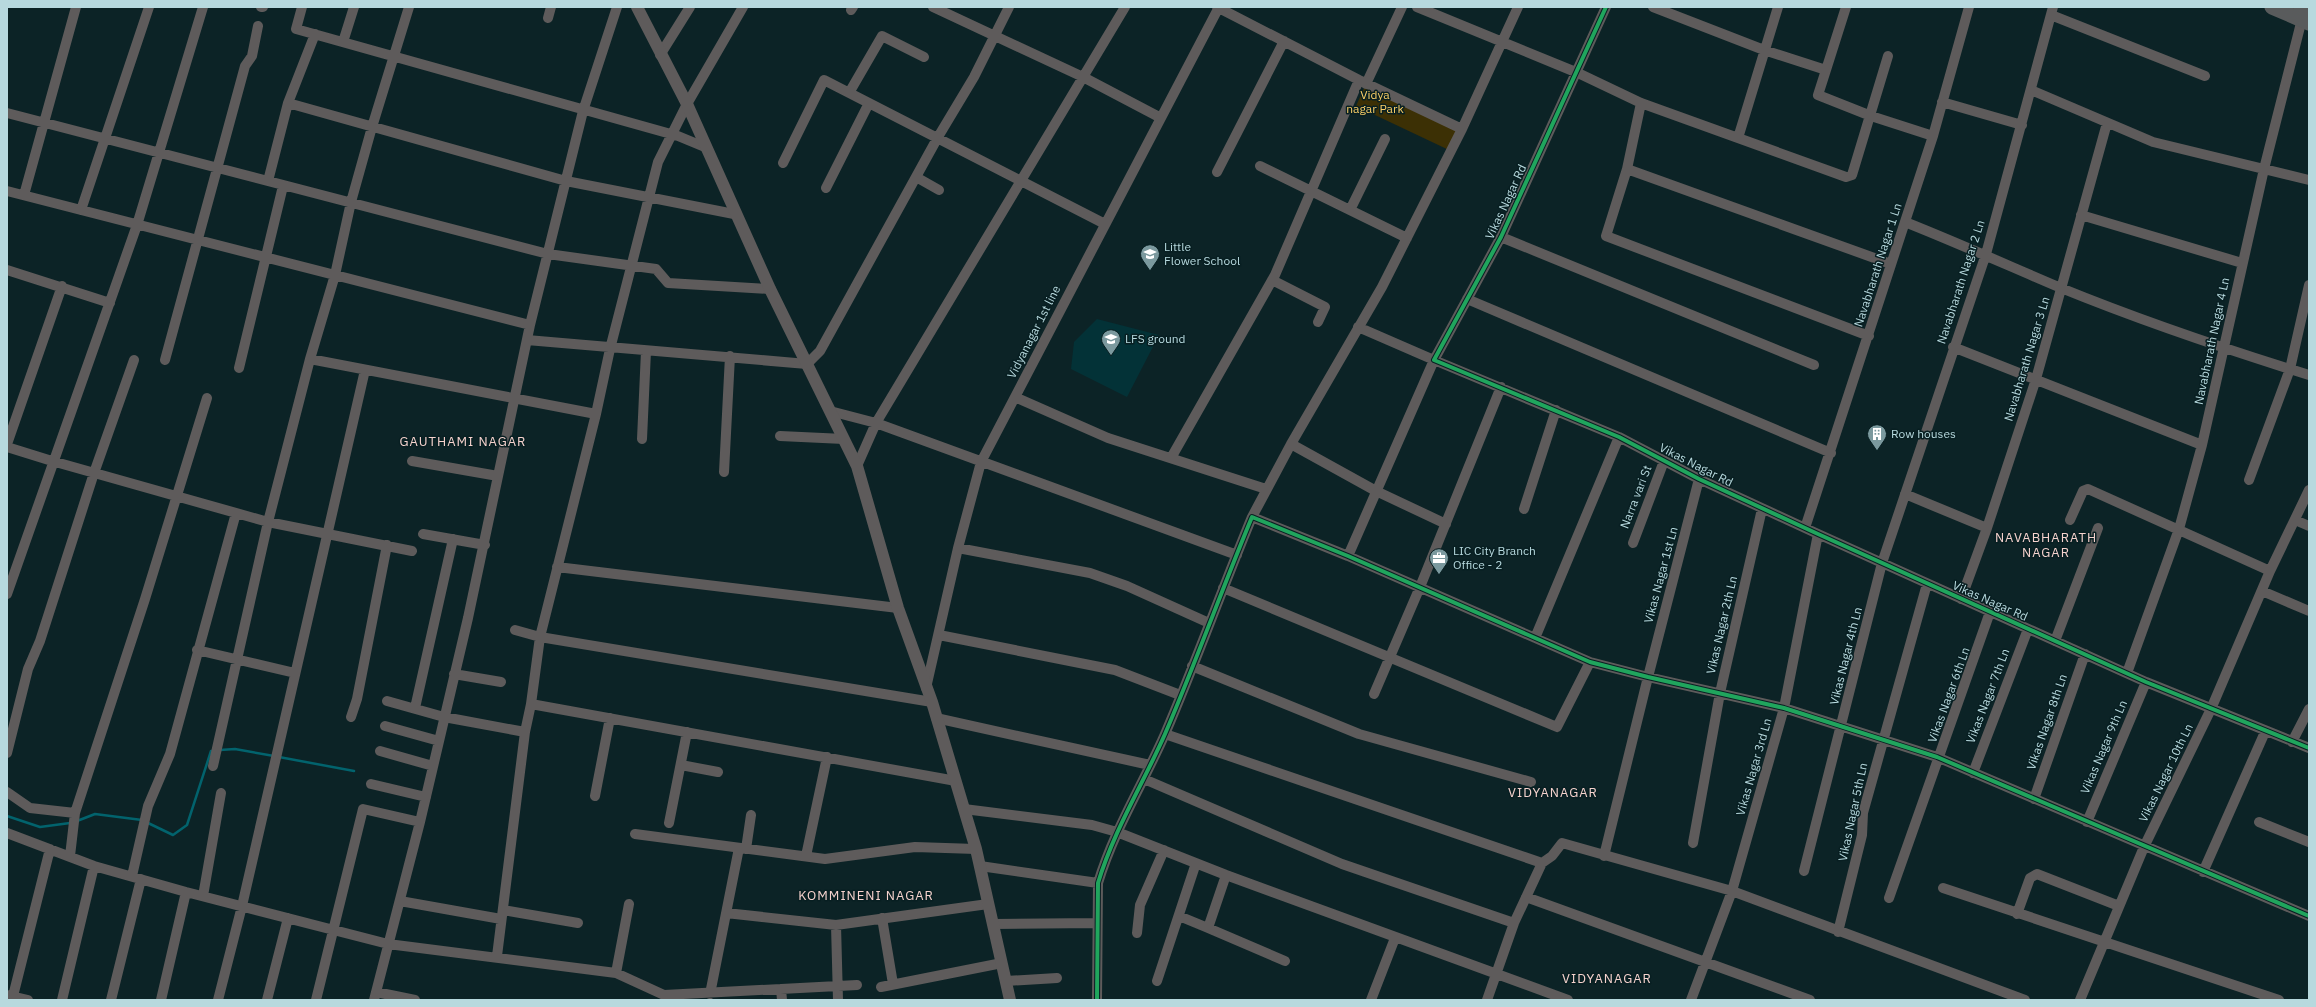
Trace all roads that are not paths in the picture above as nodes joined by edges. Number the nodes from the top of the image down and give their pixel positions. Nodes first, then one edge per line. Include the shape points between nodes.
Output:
1 (76, 7) edge
2 (149, 7) edge
3 (204, 7) edge
4 (302, 7) edge
5 (354, 7) edge
6 (409, 7) edge
7 (551, 7) edge
8 (617, 7) edge
9 (637, 7) edge
10 (690, 7) edge
11 (743, 7) edge
12 (932, 7) edge
13 (1009, 7) edge
14 (1125, 7) edge
15 (1218, 7) edge
16 (1402, 7) edge
17 (1417, 7) edge
18 (1518, 7) edge
19 (1606, 7) edge
20 (1654, 7) edge
21 (1778, 7) edge
22 (1846, 7) edge
23 (1969, 7) edge
24 (2272, 7) edge
25 (2052, 11) edge
26 (2305, 14) edge
27 (548, 18) dead end
28 (258, 26) dead end
29 (315, 34) junction
30 (994, 37) junction
31 (1284, 41) junction
32 (1504, 41) junction
33 (343, 42) junction
34 (1764, 50) junction
35 (660, 55) junction
36 (1888, 56) dead end
37 (394, 57) junction
38 (924, 57) dead end
39 (1826, 70) junction
40 (1578, 72) junction
41 (2205, 76) dead end
42 (1083, 77) junction
43 (1363, 82) junction
44 (2031, 90) junction
45 (849, 93) junction
46 (1942, 102) junction
47 (288, 103) junction
48 (869, 103) junction
49 (1642, 103) junction
50 (687, 104) junction
51 (583, 111) junction
52 (7, 113) edge
53 (1871, 116) junction
54 (1161, 118) junction
55 (44, 122) junction
56 (2107, 123) junction
57 (2022, 125) junction
58 (372, 127) junction
59 (1462, 129) junction
60 (671, 134) junction
61 (1933, 136) junction
62 (103, 137) junction
63 (938, 137) junction
64 (1738, 138) junction
65 (1385, 139) dead end
66 (707, 148) junction
67 (158, 151) junction
68 (783, 162) dead end
69 (1260, 166) dead end
70 (217, 167) junction
71 (1627, 169) junction
72 (2264, 169) junction
73 (1217, 172) dead end
74 (916, 177) junction
75 (2309, 180) edge
76 (268, 181) junction
77 (566, 181) junction
78 (1020, 181) junction
79 (283, 186) junction
80 (826, 188) dead end
81 (939, 190) dead end
82 (1311, 190) junction
83 (7, 191) edge
84 (24, 195) junction
85 (648, 197) junction
86 (351, 202) junction
87 (81, 210) junction
88 (1350, 210) junction
89 (734, 214) junction
90 (2081, 214) junction
91 (1905, 222) junction
92 (1105, 224) junction
93 (137, 225) junction
94 (1501, 237) junction
95 (1407, 238) junction
96 (198, 240) junction
97 (548, 254) junction
98 (1986, 254) junction
99 (264, 258) junction
100 (2242, 263) junction
101 (1891, 264) junction
102 (632, 267) junction
103 (7, 270) edge
104 (335, 276) junction
105 (1272, 280) junction
106 (2309, 285) edge
107 (62, 286) junction
108 (2061, 288) junction
109 (770, 289) junction
110 (1467, 299) junction
111 (110, 303) junction
112 (1318, 322) dead end
113 (530, 325) junction
114 (1358, 327) junction
115 (1869, 336) junction
116 (527, 340) junction
117 (1953, 347) junction
118 (610, 349) junction
119 (2223, 349) junction
120 (646, 351) junction
121 (730, 356) junction
122 (310, 359) junction
123 (134, 360) dead end
124 (165, 360) dead end
125 (1434, 360) junction
126 (807, 364) junction
127 (1814, 365) dead end
128 (239, 368) dead end
129 (2290, 369) junction
130 (365, 370) junction
131 (2309, 375) edge
132 (2036, 379) junction
133 (1501, 387) junction
134 (1015, 397) junction
135 (207, 398) dead end
136 (514, 399) junction
137 (1556, 410) junction
138 (830, 412) junction
139 (596, 414) junction
140 (876, 423) junction
141 (780, 436) dead end
142 (1619, 437) junction
143 (642, 439) dead end
144 (844, 439) junction
145 (1291, 444) junction
146 (7, 445) edge
147 (2202, 445) junction
148 (1831, 453) junction
149 (1171, 458) junction
150 (52, 461) junction
151 (1664, 461) junction
152 (412, 462) dead end
153 (980, 462) junction
154 (857, 466) junction
155 (724, 472) dead end
156 (94, 473) junction
157 (498, 476) junction
158 (1699, 479) junction
159 (2249, 480) dead end
160 (1266, 489) junction
161 (2309, 490) edge
162 (1376, 491) junction
163 (1904, 494) junction
164 (176, 497) junction
165 (1762, 508) junction
166 (1524, 509) dead end
167 (236, 513) junction
168 (1252, 517) junction
169 (2070, 520) dead end
170 (2295, 520) junction
171 (268, 522) junction
172 (1446, 524) junction
173 (2309, 526) edge
174 (1805, 528) junction
175 (1987, 528) junction
176 (2098, 528) dead end
177 (2179, 529) junction
178 (327, 532) junction
179 (423, 534) dead end
180 (1818, 534) junction
181 (452, 539) junction
182 (1633, 543) dead end
183 (387, 545) junction
184 (484, 545) junction
185 (958, 548) junction
186 (412, 551) dead end
187 (1237, 555) junction
188 (1348, 556) junction
189 (1882, 563) junction
190 (557, 567) junction
191 (2270, 571) junction
192 (1927, 584) junction
193 (1420, 587) junction
194 (1223, 588) junction
195 (2262, 591) junction
196 (7, 594) edge
197 (1961, 599) junction
198 (898, 608) junction
199 (2309, 611) edge
200 (1990, 612) junction
201 (1209, 624) junction
202 (2028, 629) junction
203 (515, 630) dead end
204 (939, 635) junction
205 (540, 637) junction
206 (1535, 638) junction
207 (2055, 641) junction
208 (197, 650) junction
209 (2085, 654) junction
210 (1390, 657) junction
211 (237, 660) junction
212 (1590, 662) junction
213 (1192, 666) junction
214 (295, 673) junction
215 (2126, 673) junction
216 (454, 674) junction
217 (1648, 677) junction
218 (501, 682) dead end
219 (2146, 682) junction
220 (926, 688) junction
221 (1720, 693) junction
222 (1374, 694) dead end
223 (1180, 695) junction
224 (387, 701) dead end
225 (932, 702) junction
226 (531, 704) junction
227 (415, 708) junction
228 (1784, 708) junction
229 (2211, 709) junction
230 (2309, 709) edge
231 (351, 717) dead end
232 (444, 717) junction
233 (610, 718) junction
234 (936, 718) junction
235 (385, 726) dead end
236 (1842, 726) junction
237 (525, 732) junction
238 (687, 732) junction
239 (2265, 732) junction
240 (1165, 734) junction
241 (1883, 740) junction
242 (439, 741) junction
243 (2292, 742) junction
244 (2309, 748) edge
245 (380, 751) dead end
246 (7, 753) edge
247 (828, 757) junction
248 (1937, 757) junction
249 (214, 761) dead end
250 (1150, 765) junction
251 (433, 766) junction
252 (681, 766) junction
253 (718, 772) dead end
254 (1973, 773) junction
255 (1144, 779) junction
256 (956, 780) junction
257 (1531, 782) dead end
258 (371, 784) dead end
259 (7, 792) edge
260 (221, 793) dead end
261 (595, 796) dead end
262 (426, 797) junction
263 (2034, 799) junction
264 (964, 809) junction
265 (75, 814) junction
266 (751, 815) dead end
267 (420, 822) junction
268 (2087, 822) junction
269 (2260, 822) dead end
270 (669, 823) dead end
271 (1117, 832) junction
272 (7, 833) edge
273 (635, 834) dead end
274 (2309, 842) edge
275 (1693, 843) dead end
276 (2144, 847) junction
277 (742, 848) junction
278 (50, 849) junction
279 (976, 849) junction
280 (1164, 850) junction
281 (70, 856) junction
282 (806, 856) junction
283 (1604, 856) junction
284 (1196, 863) junction
285 (1542, 863) junction
286 (94, 866) junction
287 (980, 866) junction
288 (1804, 871) dead end
289 (2203, 872) junction
290 (1226, 875) junction
291 (136, 878) junction
292 (1098, 883) junction
293 (1943, 888) dead end
294 (186, 892) junction
295 (1732, 892) junction
296 (203, 896) junction
297 (1526, 897) junction
298 (1889, 898) dead end
299 (400, 901) junction
300 (629, 904) dead end
301 (988, 904) junction
302 (242, 906) junction
303 (2119, 906) junction
304 (726, 913) junction
305 (502, 914) junction
306 (2017, 914) junction
307 (1179, 916) junction
308 (2309, 916) edge
309 (288, 918) junction
310 (882, 918) junction
311 (1514, 922) junction
312 (578, 923) dead end
313 (1097, 923) junction
314 (836, 924) junction
315 (993, 924) junction
316 (1208, 928) junction
317 (333, 930) junction
318 (1838, 932) junction
319 (1137, 933) dead end
320 (1394, 938) junction
321 (2104, 943) junction
322 (388, 944) junction
323 (497, 956) junction
324 (1285, 960) dead end
325 (1705, 962) junction
326 (1002, 963) junction
327 (616, 973) junction
328 (1496, 973) junction
329 (1057, 978) dead end
330 (1006, 981) junction
331 (1157, 981) dead end
332 (893, 984) junction
333 (857, 985) dead end
334 (837, 987) junction
335 (881, 987) dead end
336 (781, 989) junction
337 (710, 994) junction
338 (375, 996) edge
339 (10, 997) edge
340 (723, 997) edge
341 (664, 998) edge
342 (28, 1000) edge
343 (62, 1000) edge
344 (111, 1000) edge
345 (161, 1000) edge
346 (218, 1000) edge
347 (267, 1000) edge
348 (316, 1000) edge
349 (415, 1000) edge
350 (782, 1000) edge
351 (838, 1000) edge
352 (1010, 1000) edge
353 (1097, 1000) edge
354 (1372, 1000) edge
355 (1487, 1000) edge
356 (1568, 1000) edge
357 (1691, 1000) edge
358 (1810, 1000) edge
359 (2025, 1000) edge
360 (2080, 1000) edge
361 (2279, 1000) edge

1 - 55 street
2 - 62 street
3 - 67 street
4 - 29 street via 296,29
5 - 33 street
6 - 37 street
7 - 27 street
8 - 51 street
9 - 35 street
10 - 35 street
11 - 50 street
12 - 30 street
13 - 30 street
14 - 42 street
15 - 31 street
15 - 54 street, Vidyanagar 1st line
16 - 43 street
17 - 32 street
18 - 32 street
19 - 40 street, Vikas Nagar Rd
20 - 34 street
21 - 34 street
22 - 39 street
23 - 46 street, Navabharath Nagar 1 Ln
24 - 26 main road
25 - 41 street
25 - 44 street, Navabharath Nagar 2 Ln
26 - 72 street, Navabharath Nagar 4 Ln
28 - 70 street via 252,56 245,66
29 - 33 street
29 - 47 street
30 - 42 street
30 - 63 street via 974,77
31 - 43 street
31 - 73 street
32 - 40 street
32 - 59 street
33 - 37 street
34 - 39 street
34 - 64 street
35 - 50 street
36 - 53 street
37 - 51 street
37 - 58 street
38 - 45 street via 882,36
39 - 53 street via 1818,95
40 - 49 street
40 - 94 street, Vikas Nagar Rd
42 - 54 street
42 - 78 street
43 - 59 street
43 - 82 street
44 - 56 street
44 - 57 street, Navabharath Nagar 2 Ln
45 - 48 street
45 - 68 street via 824,80
46 - 57 street
46 - 61 street, Navabharath Nagar 1 Ln
47 - 58 street
47 - 76 street
48 - 63 street
48 - 80 street
49 - 64 street
49 - 71 street
50 - 60 street
50 - 66 street
51 - 60 street
51 - 77 street
52 - 55 street
53 - 61 street
53 - 64 street via 1852,175 1846,177 1839,177
54 - 92 street, Vidyanagar 1st line
55 - 62 street
55 - 84 street
56 - 72 street via 2153,142
56 - 90 street, Navabharath Nagar 3 Ln
57 - 98 street, Navabharath Nagar 2 Ln
58 - 77 street
58 - 86 street
59 - 95 street
60 - 66 street
60 - 85 street via 658,162
61 - 91 street, Navabharath Nagar 1 Ln
62 - 67 street
62 - 87 street
63 - 74 street
63 - 78 street
65 - 88 street
66 - 89 street
67 - 70 street
67 - 93 street
69 - 82 street
70 - 76 street
70 - 96 street
71 - 101 street
71 - 115 street via 1606,236
72 - 75 street
72 - 100 street, Navabharath Nagar 4 Ln
74 - 81 street
74 - 126 street via 820,351
76 - 79 street
77 - 85 street
77 - 97 street
78 - 92 street
78 - 140 street
79 - 86 street
79 - 99 street
82 - 88 street
82 - 105 street
83 - 84 street
84 - 87 street
85 - 89 street
85 - 102 street
86 - 97 street
86 - 104 street
87 - 93 street
88 - 95 street
89 - 109 street
90 - 100 street
90 - 108 street, Navabharath Nagar 3 Ln
91 - 98 street
91 - 101 street, Navabharath Nagar 1 Ln
92 - 134 street, Vidyanagar 1st line
93 - 96 street
93 - 111 street
94 - 110 street, Vikas Nagar Rd
94 - 127 street
95 - 114 street
96 - 99 street
96 - 124 street
97 - 102 street
97 - 113 street
98 - 108 street
98 - 117 street, Navabharath Nagar 2 Ln
99 - 104 street
99 - 128 street
100 - 119 street, Navabharath Nagar 4 Ln
101 - 115 street, Navabharath Nagar 1 Ln
102 - 109 street via 656,269 668,283
102 - 118 street
103 - 107 street
104 - 113 street
104 - 122 street
105 - 112 street via 1325,307
105 - 149 street
106 - 129 street
107 - 111 street
107 - 146 street
108 - 119 street
108 - 132 street, Navabharath Nagar 3 Ln
109 - 126 street
110 - 125 street, Vikas Nagar Rd
110 - 148 street
111 - 150 street
113 - 116 street
114 - 125 street
114 - 145 street
115 - 148 street, Navabharath Nagar 1 Ln
116 - 118 street
116 - 136 street
117 - 132 street
117 - 163 street, Navabharath Nagar 2 Ln
118 - 120 street
118 - 139 street
119 - 129 street
119 - 147 street, Navabharath Nagar 4 Ln
120 - 121 street
120 - 143 street
121 - 126 street
121 - 155 street
122 - 130 street
122 - 171 street
123 - 156 street
125 - 133 street, Vikas Nagar Rd
125 - 162 street
126 - 138 street
129 - 131 street
129 - 159 street
130 - 136 street
130 - 178 street
132 - 147 street
132 - 175 street, Navabharath Nagar 3 Ln
133 - 137 street, Vikas Nagar Rd
133 - 172 street
134 - 149 street via 1108,438
134 - 153 street, Vidyanagar 1st line
135 - 164 street
136 - 139 street
136 - 157 street
137 - 142 street, Vikas Nagar Rd
137 - 166 street
138 - 140 street
138 - 144 street
139 - 190 street
140 - 153 street
140 - 154 street
141 - 144 street
142 - 151 street, Vikas Nagar Rd
142 - 206 street
144 - 154 street
145 - 160 street
145 - 162 street
146 - 150 street
147 - 177 street, Navabharath Nagar 4 Ln
148 - 174 street, Navabharath Nagar 1 Ln
149 - 160 street
150 - 156 street
150 - 196 street
151 - 158 street, Vikas Nagar Rd
151 - 182 street, Narra vari St
152 - 157 street
153 - 185 street, Vidyanagar 1st line
153 - 187 street
154 - 198 street
156 - 164 street
156 - 246 street via 40,641 28,669
157 - 184 street
158 - 165 street, Vikas Nagar Rd
158 - 217 street, Vikas Nagar 1st Ln
160 - 168 street
161 - 170 street, Vikas Nagar 10th Ln
162 - 172 street
162 - 188 street
163 - 175 street
163 - 189 street, Navabharath Nagar 2 Ln
164 - 167 street
164 - 265 street
165 - 174 street, Vikas Nagar Rd
165 - 221 street, Vikas Nagar 2th Ln
167 - 171 street
167 - 208 street
168 - 187 street
168 - 188 street
169 - 177 street via 2083,491 2088,490
170 - 173 street
170 - 191 street, Vikas Nagar 10th Ln
171 - 178 street
171 - 211 street
172 - 193 street
174 - 180 street, Vikas Nagar Rd
175 - 197 street, Navabharath Nagar 3 Ln
176 - 207 street
177 - 191 street
177 - 215 street, Navabharath Nagar 4 Ln
178 - 183 street
178 - 214 street
179 - 181 street
180 - 189 street, Vikas Nagar Rd
180 - 228 street, Vikas Nagar 3rd Ln
181 - 184 street
181 - 227 street
183 - 186 street
183 - 231 street via 357,699
184 - 216 street
185 - 201 street via 1090,573 1127,586
185 - 204 street, Vidyanagar 1st line
187 - 194 street
188 - 193 street
189 - 192 street, Vikas Nagar Rd
189 - 236 street, Vikas Nagar 4th Ln
190 - 198 street
190 - 205 street
191 - 195 street, Vikas Nagar 10th Ln
192 - 197 street, Vikas Nagar Rd
192 - 241 street, Vikas Nagar 5th Ln
193 - 206 street
193 - 210 street
194 - 201 street
194 - 210 street
195 - 199 street
195 - 229 street, Vikas Nagar 10th Ln
197 - 200 street, Vikas Nagar Rd
198 - 220 street
200 - 202 street, Vikas Nagar Rd
200 - 248 street, Vikas Nagar 6th Ln
201 - 213 street
202 - 207 street, Vikas Nagar Rd
202 - 254 street, Vikas Nagar 7th Ln
203 - 205 street
204 - 220 street, Vidyanagar 1st line
204 - 223 street via 1115,670
205 - 225 street
205 - 226 street
206 - 212 street
207 - 209 street, Vikas Nagar Rd
208 - 211 street
208 - 291 street via 170,754 146,815
209 - 215 street, Vikas Nagar Rd
209 - 263 street, Vikas Nagar 8th Ln
210 - 212 street via 1557,727
210 - 222 street
211 - 214 street
211 - 249 street
212 - 217 street
213 - 223 street
213 - 257 street via 1359,734
214 - 302 street
215 - 219 street, Vikas Nagar Rd
216 - 218 street
216 - 232 street
217 - 221 street
217 - 283 street, Vikas Nagar 1st Ln
219 - 229 street, Vikas Nagar Rd
219 - 268 street, Vikas Nagar 9th Ln
220 - 225 street
221 - 228 street
221 - 275 street, Vikas Nagar 2th Ln
223 - 240 street
224 - 227 street
225 - 234 street
226 - 233 street
226 - 237 street
227 - 232 street
228 - 236 street
228 - 295 street, Vikas Nagar 3rd Ln
229 - 239 street, Vikas Nagar Rd
229 - 276 street, Vikas Nagar 10th Ln
230 - 243 street
232 - 237 street
232 - 242 street
233 - 238 street
233 - 261 street
234 - 250 street
234 - 256 street
235 - 242 street
236 - 241 street
236 - 288 street, Vikas Nagar 4th Ln
237 - 305 street
238 - 247 street
238 - 252 street
239 - 243 street, Vikas Nagar Rd
239 - 289 street
240 - 250 street
240 - 285 street
241 - 248 street
241 - 318 street, Vikas Nagar 5th Ln via 1863,813 1862,835
242 - 251 street
243 - 244 street, Vikas Nagar Rd
245 - 251 street
247 - 256 street
247 - 282 street
248 - 254 street
248 - 298 street, Vikas Nagar 6th Ln
250 - 255 street
251 - 262 street
252 - 253 street
252 - 270 street
254 - 263 street
255 - 271 street
255 - 311 street via 1342,864
256 - 264 street
258 - 262 street
259 - 265 street via 30,808
260 - 296 street
262 - 267 street
263 - 268 street
264 - 271 street via 1092,825
264 - 279 street
265 - 281 street
266 - 277 street
267 - 299 street
267 - 317 street via 363,809
268 - 276 street
269 - 274 street
271 - 280 street
271 - 292 street
272 - 278 street
273 - 277 street
276 - 289 street
276 - 303 street, Vikas Nagar 10th Ln
277 - 282 street
277 - 304 street
278 - 281 street
278 - 339 street
279 - 282 street via 915,847 826,858
279 - 287 street
280 - 284 street
280 - 319 street via 1140,905
281 - 286 street
283 - 285 street via 1562,843 1552,856
283 - 295 street
284 - 290 street
284 - 307 street
285 - 297 street
286 - 291 street
286 - 343 street
287 - 292 street
287 - 301 street
289 - 308 street
290 - 316 street
290 - 320 street
291 - 294 street
291 - 344 street
292 - 313 street
293 - 306 street
294 - 296 street
294 - 345 street
295 - 318 street
295 - 325 street, Vikas Nagar 3rd Ln
296 - 302 street
297 - 311 street
297 - 325 street
299 - 305 street
299 - 322 street
300 - 327 street
301 - 310 street
301 - 315 street
302 - 309 street
302 - 346 street
303 - 306 street via 2037,874 2030,878
303 - 321 street, Vikas Nagar 10th Ln
304 - 314 street
304 - 337 street
305 - 312 street
305 - 323 street
306 - 321 street
307 - 316 street
307 - 331 street
309 - 317 street
309 - 347 street
310 - 314 street
310 - 332 street
311 - 328 street
313 - 315 street
313 - 353 street
314 - 334 street
315 - 326 street
316 - 324 street
317 - 322 street
317 - 348 street
318 - 359 street
320 - 328 street
320 - 354 street
321 - 360 street, Vikas Nagar 10th Ln
321 - 361 street
322 - 323 street
322 - 338 street
323 - 327 street
325 - 357 street, Vikas Nagar 3rd Ln
325 - 358 street
326 - 330 street
326 - 332 street
327 - 341 street
328 - 355 street
328 - 356 street
329 - 330 street
330 - 352 street
332 - 335 street
333 - 334 street
334 - 336 street
334 - 351 street
336 - 340 street
336 - 350 street
337 - 340 street
337 - 341 street
338 - 349 street
339 - 342 street

